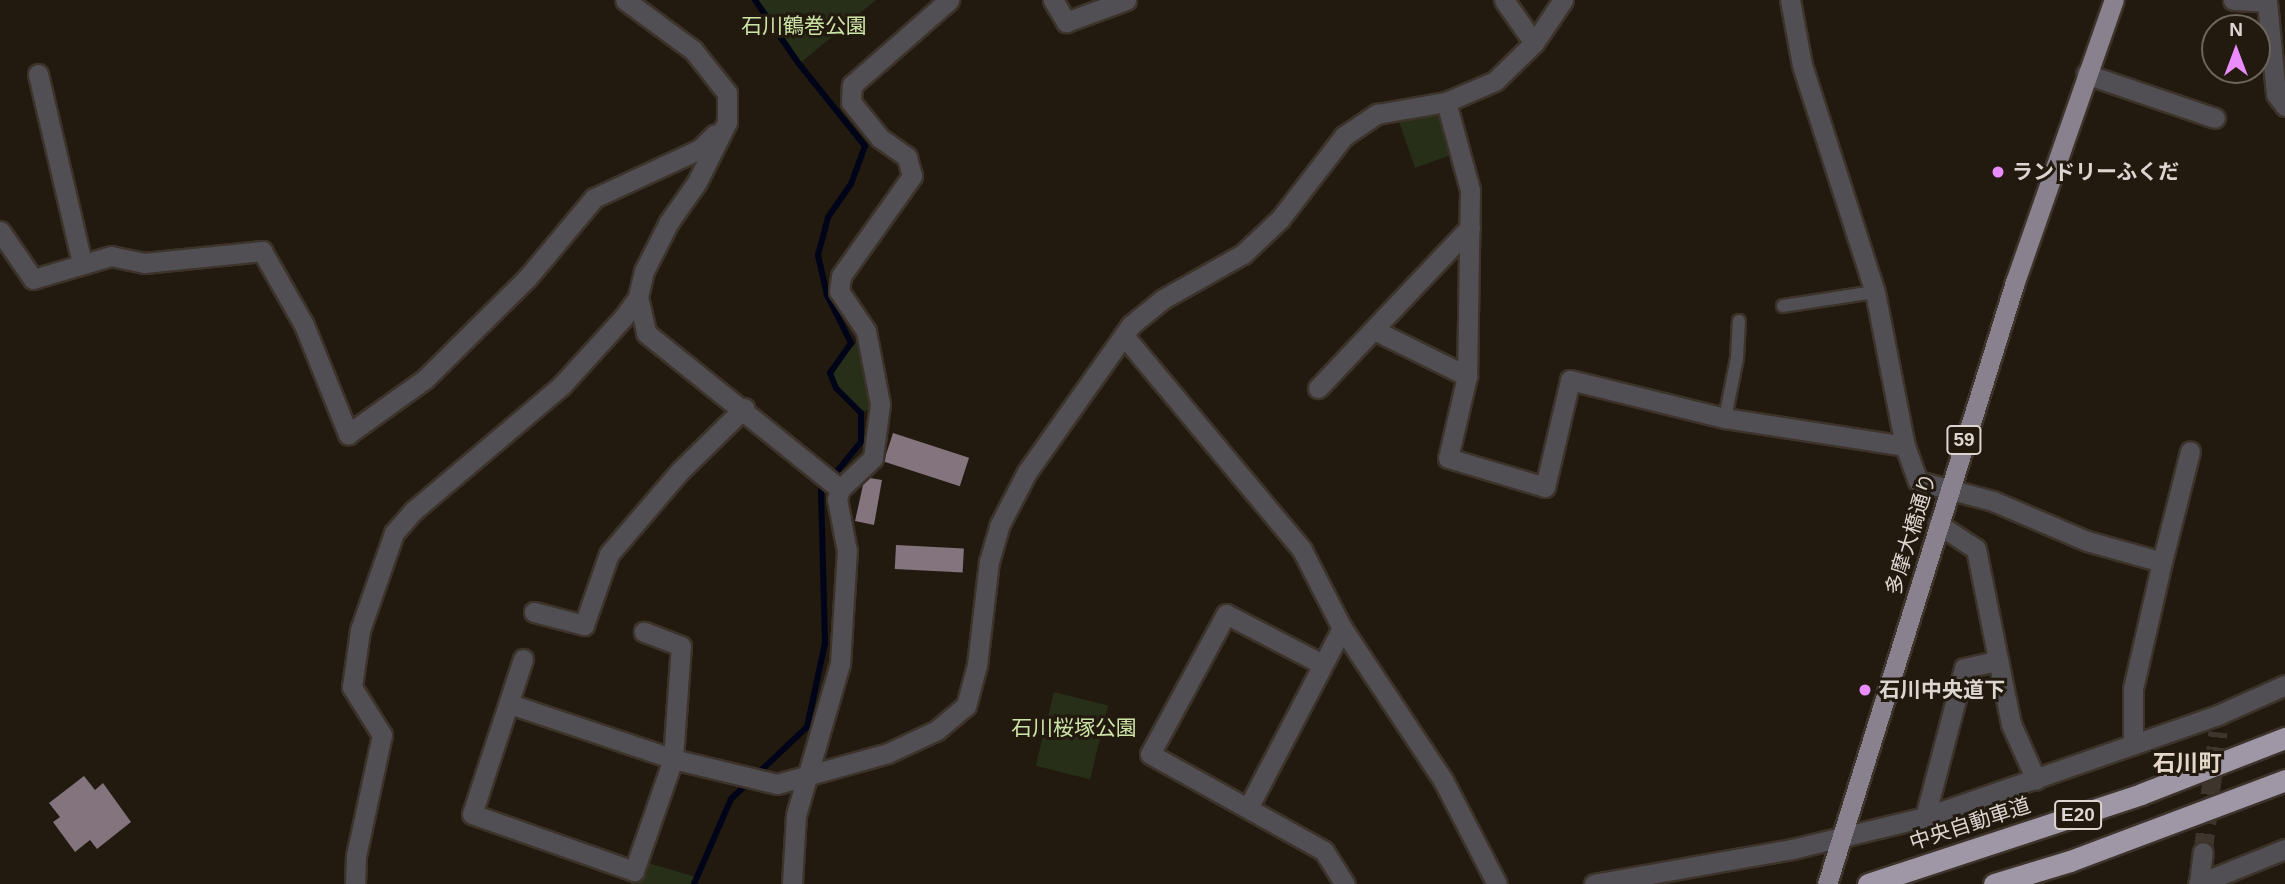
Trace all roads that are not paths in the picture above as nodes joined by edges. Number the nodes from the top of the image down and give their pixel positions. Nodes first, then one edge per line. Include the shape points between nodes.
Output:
1 (625, 0) edge
2 (1053, 0) edge
3 (1126, 0) edge
4 (1504, 0) edge
5 (1563, 0) edge
6 (1790, 0) edge
7 (2114, 0) edge
8 (2232, 0) edge
9 (939, 3) edge
10 (1534, 43) junction
11 (38, 74) dead end
12 (2087, 74) junction
13 (1446, 102) junction
14 (2285, 106) edge
15 (2215, 118) dead end
16 (727, 122) junction
17 (1470, 227) junction
18 (0, 231) edge
19 (82, 263) junction
20 (1875, 292) junction
21 (638, 297) junction
22 (1783, 306) dead end
23 (1739, 321) dead end
24 (1374, 330) junction
25 (1124, 336) junction
26 (1467, 376) junction
27 (1318, 387) dead end
28 (744, 408) junction
29 (1725, 418) junction
30 (1905, 446) junction
31 (2190, 451) dead end
32 (837, 487) junction
33 (1948, 490) junction
34 (1938, 524) junction
35 (2162, 562) junction
36 (534, 612) dead end
37 (1342, 628) junction
38 (644, 632) dead end
39 (523, 659) dead end
40 (1996, 660) junction
41 (1322, 664) junction
42 (2285, 685) edge
43 (510, 704) junction
44 (2285, 738) edge
45 (2133, 745) junction
46 (673, 759) junction
47 (809, 778) junction
48 (2036, 780) junction
49 (2285, 780) edge
50 (1248, 808) junction
51 (1925, 817) junction
52 (1842, 838) junction
53 (2285, 849) edge
54 (2203, 852) tunnel mouth
55 (355, 884) edge
56 (792, 884) edge
57 (1345, 884) edge
58 (1497, 884) edge
59 (1594, 884) edge
60 (1827, 884) edge
61 (1868, 884) edge
62 (1994, 884) edge
63 (2198, 884) edge

1 - 16 street via 693,50 727,93
2 - 3 street via 1066,22
4 - 10 street
5 - 10 street
6 - 20 street via 1802,65
7 - 12 main road, 多摩大橋通り / 59
8 - 14 street via 2267,2 2276,94
9 - 32 street via 852,85 851,102 880,138 907,157 912,176 841,276 839,291 866,331 880,404 873,458
10 - 13 street via 1495,81
11 - 19 street
12 - 15 street
12 - 33 main road, 多摩大橋通り / 59
13 - 17 street via 1470,190
13 - 25 street via 1377,114 1344,136 1280,219 1243,254 1163,299
16 - 19 street via 700,149 594,198 528,277 425,379 348,435 304,325 262,251 144,263 111,256
16 - 21 street via 644,271
17 - 24 street
17 - 26 street
18 - 19 street via 33,279
20 - 22 lane
20 - 30 street
21 - 28 street via 646,333
21 - 55 street via 562,386 413,511 394,533 360,630 352,687 382,735 356,856
23 - 29 lane
24 - 26 street
24 - 27 street
25 - 37 street via 1302,550
25 - 47 street via 1027,472 999,526 966,706 937,730 888,753
26 - 29 street via 1448,458 1545,487 1570,380
28 - 32 street
28 - 36 street via 680,471 609,554 584,625
29 - 30 street
30 - 33 street via 1918,481
31 - 35 street
32 - 47 street via 847,551 840,664
33 - 34 main road, 多摩大橋通り / 59
33 - 35 street via 1993,501 2087,541
34 - 40 street via 1976,549
34 - 52 main road, 多摩大橋通り / 59
35 - 45 street via 2133,689
37 - 41 street
37 - 58 street via 1443,780
38 - 46 street via 681,646
39 - 43 street
40 - 48 street via 2011,724
40 - 51 street via 1964,668
41 - 50 street
41 - 50 street via 1226,614 1150,754
42 - 45 street via 2219,723
43 - 46 street
43 - 46 street via 472,814 634,871
44 - 61 highway, 中央自動車道 / E20 via 2141,794
45 - 48 street
46 - 47 street via 765,783
47 - 56 street via 796,815
48 - 51 street
49 - 62 highway, E20 via 2070,861
50 - 57 street via 1324,851
51 - 52 street
52 - 59 street
52 - 60 main road, 多摩大橋通り / 59
53 - 63 street
54 - 63 street

